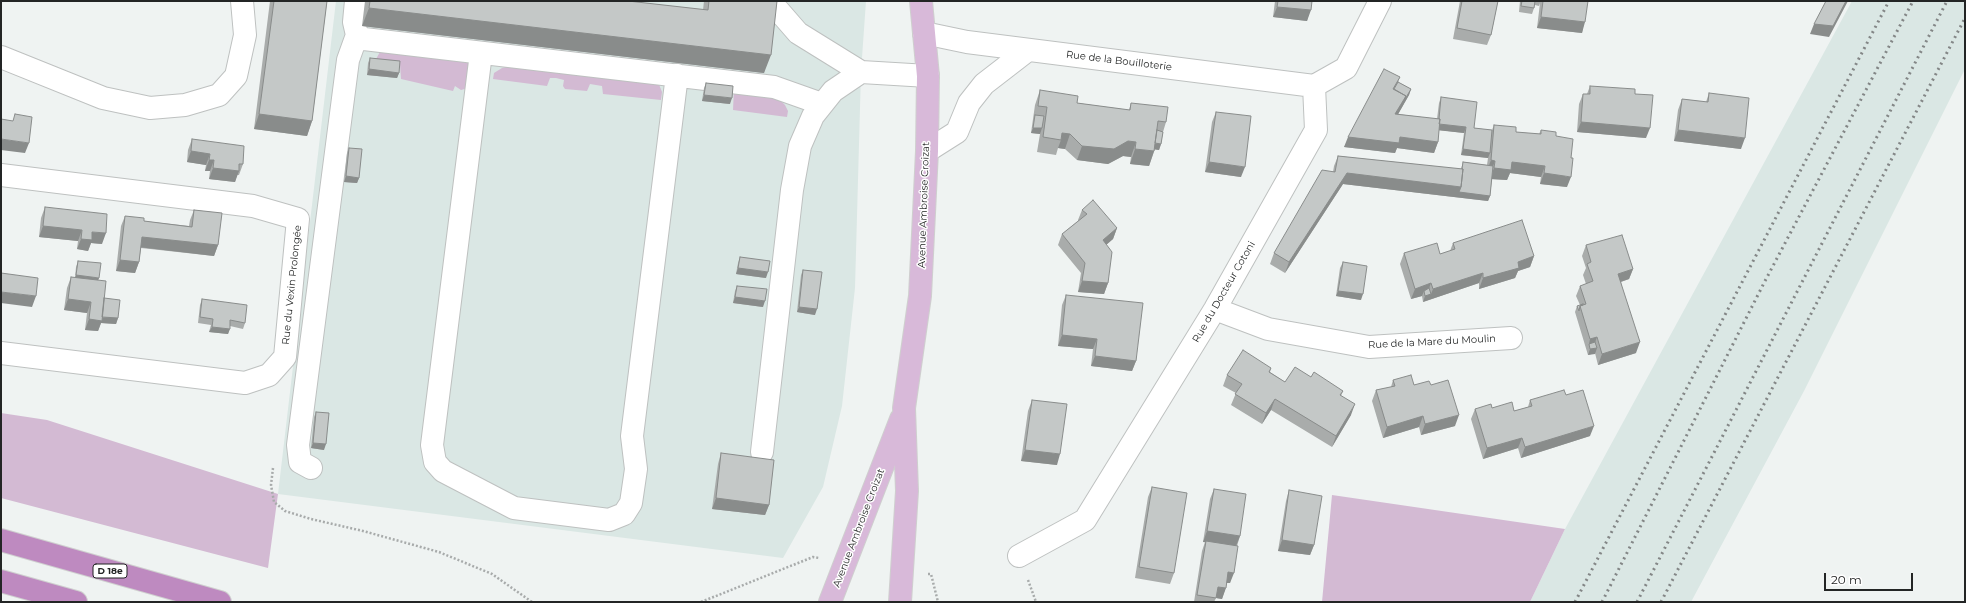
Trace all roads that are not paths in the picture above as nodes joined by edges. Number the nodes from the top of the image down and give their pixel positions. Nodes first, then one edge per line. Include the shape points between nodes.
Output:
1 (242, 1) edge
2 (356, 1) edge
3 (764, 1) edge
4 (921, 1) edge
5 (1380, 1) edge
6 (924, 33) junction
7 (357, 34) junction
8 (1028, 50) junction
9 (481, 53) junction
10 (1, 56) edge
11 (861, 72) junction
12 (677, 75) junction
13 (928, 76) junction
14 (1314, 86) junction
15 (822, 104) junction
16 (927, 151) junction
17 (1, 175) edge
18 (1215, 310) junction
19 (1511, 338) dead end
20 (1, 353) edge
21 (904, 408) junction
22 (762, 452) dead end
23 (311, 468) dead end
24 (1, 540) edge
25 (1019, 556) dead end
26 (1, 581) edge
27 (76, 602) edge
28 (220, 602) edge
29 (830, 602) edge
30 (900, 602) edge

1 - 10 street via 245,35 236,76 219,95 185,105 150,108 103,98
2 - 7 street via 354,22
3 - 11 street via 778,10 798,33
4 - 6 main road, Avenue Ambroise Croizat
5 - 14 street via 1346,68
6 - 8 street, Rue de la Bouilloterie
6 - 13 main road, Avenue Ambroise Croizat
7 - 9 street via 364,39
7 - 23 street via 348,60 298,445 300,462
8 - 14 street, Rue de la Bouilloterie
8 - 16 street via 984,84 969,103 957,132
9 - 12 street
9 - 12 street via 432,445 434,462 443,471 514,508 609,520 624,514 631,503 636,469 632,436
11 - 13 street
11 - 15 street via 833,91
12 - 15 street via 774,87
13 - 16 main road, Avenue Ambroise Croizat
14 - 18 street, Rue du Docteur Cotoni via 1316,130
15 - 22 street via 813,116 800,146 792,190
16 - 21 main road, Avenue Ambroise Croizat via 920,296
17 - 20 street, Rue du Vexin Prolongée via 253,206 298,219 285,357 269,375 245,383
18 - 19 street, Rue de la Mare du Moulin via 1268,329 1369,347
18 - 25 street, Rue du Docteur Cotoni via 1085,520
21 - 29 main road, Avenue Ambroise Croizat via 846,566
21 - 30 main road, Avenue Ambroise Croizat via 907,491
24 - 28 highway, D 18e
26 - 27 highway

